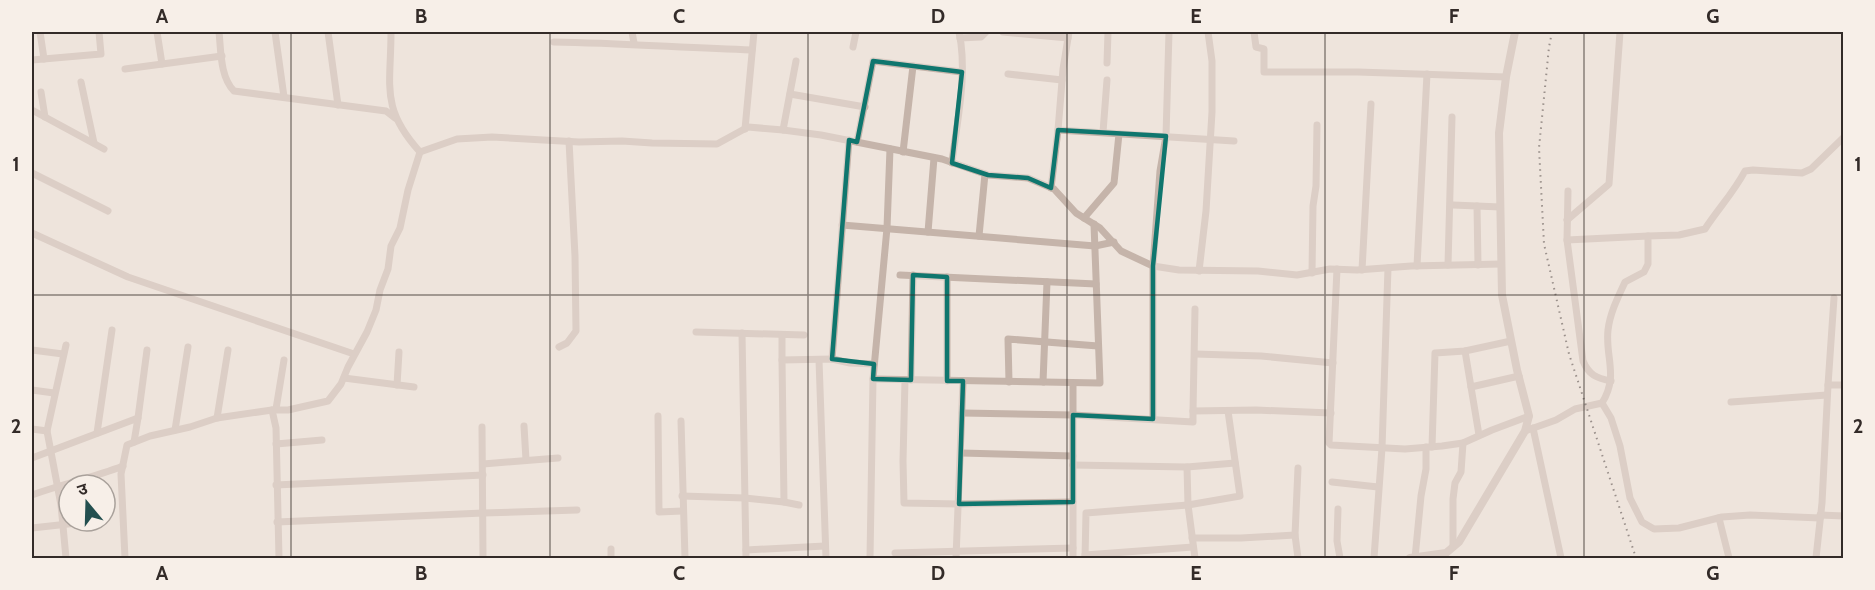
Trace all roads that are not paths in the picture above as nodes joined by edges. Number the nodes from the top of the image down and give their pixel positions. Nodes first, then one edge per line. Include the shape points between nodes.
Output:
1 (40, 32) edge
2 (99, 32) edge
3 (157, 32) edge
4 (219, 32) edge
5 (275, 32) edge
6 (328, 32) edge
7 (390, 32) edge
8 (632, 32) edge
9 (754, 32) edge
10 (856, 32) edge
11 (986, 32) edge
12 (1003, 32) edge
13 (1009, 32) edge
14 (1108, 32) edge
15 (1169, 32) edge
16 (1208, 32) edge
17 (1254, 32) edge
18 (1515, 32) edge
19 (1620, 32) edge
20 (960, 35) edge
21 (1069, 35) edge
22 (554, 42) dead end
23 (634, 44) junction
24 (853, 48) dead end
25 (752, 50) junction
26 (222, 56) junction
27 (44, 59) junction
28 (32, 60) edge
29 (796, 61) dead end
30 (1107, 63) dead end
31 (162, 64) junction
32 (913, 66) junction
33 (124, 69) dead end
34 (962, 72) junction
35 (1008, 74) dead end
36 (1427, 74) junction
37 (1506, 77) junction
38 (1062, 80) junction
39 (1107, 80) dead end
40 (81, 82) dead end
41 (41, 92) dead end
42 (790, 94) junction
43 (285, 97) junction
44 (1371, 104) dead end
45 (338, 105) junction
46 (865, 107) junction
47 (32, 110) edge
48 (45, 117) junction
49 (1452, 117) dead end
50 (395, 118) junction
51 (1317, 125) dead end
52 (745, 129) junction
53 (783, 130) junction
54 (1058, 130) junction
55 (1104, 132) junction
56 (1119, 134) junction
57 (1166, 136) junction
58 (1844, 137) edge
59 (1210, 139) junction
60 (569, 141) junction
61 (853, 141) junction
62 (1234, 141) dead end
63 (94, 143) junction
64 (104, 149) dead end
65 (890, 149) junction
66 (420, 152) junction
67 (903, 152) junction
68 (934, 158) junction
69 (952, 163) junction
70 (32, 173) edge
71 (985, 174) junction
72 (1051, 188) junction
73 (1568, 191) dead end
74 (1453, 205) dead end
75 (1477, 206) junction
76 (1500, 207) junction
77 (108, 211) dead end
78 (1084, 218) junction
79 (1567, 220) junction
80 (842, 225) junction
81 (1094, 225) junction
82 (887, 228) junction
83 (928, 232) junction
84 (32, 233) edge
85 (979, 236) junction
86 (1648, 236) junction
87 (1567, 240) junction
88 (1114, 242) junction
89 (1095, 246) junction
90 (1501, 264) junction
91 (1448, 265) junction
92 (1478, 265) junction
93 (1153, 266) junction
94 (1417, 266) junction
95 (1388, 268) junction
96 (1337, 269) junction
97 (1362, 270) junction
98 (1199, 271) junction
99 (1312, 273) junction
100 (900, 275) dead end
101 (913, 275) junction
102 (947, 277) junction
103 (1047, 282) junction
104 (1096, 284) junction
105 (1834, 298) dead end
106 (1195, 309) dead end
107 (112, 330) dead end
108 (696, 332) dead end
109 (742, 333) junction
110 (782, 335) junction
111 (804, 335) dead end
112 (1512, 341) junction
113 (1044, 342) junction
114 (66, 345) dead end
115 (1098, 346) junction
116 (188, 347) dead end
117 (559, 347) dead end
118 (32, 350) edge
119 (147, 350) dead end
120 (228, 350) dead end
121 (1465, 351) junction
122 (399, 352) dead end
123 (63, 354) junction
124 (354, 354) junction
125 (1195, 354) junction
126 (832, 359) junction
127 (284, 360) dead end
128 (782, 360) junction
129 (819, 360) junction
130 (1333, 363) junction
131 (874, 364) junction
132 (1519, 376) junction
133 (344, 378) junction
134 (873, 380) junction
135 (908, 380) junction
136 (946, 381) junction
137 (963, 381) junction
138 (1611, 381) junction
139 (1009, 382) junction
140 (1043, 382) junction
141 (1072, 383) junction
142 (397, 385) junction
143 (1828, 385) junction
144 (1844, 385) edge
145 (414, 387) dead end
146 (1471, 387) junction
147 (32, 390) edge
148 (54, 393) junction
149 (1827, 395) junction
150 (1731, 402) dead end
151 (1602, 403) junction
152 (274, 410) junction
153 (1193, 411) junction
154 (1228, 411) junction
155 (962, 413) junction
156 (1331, 413) junction
157 (1072, 415) junction
158 (658, 416) dead end
159 (1529, 416) junction
160 (138, 418) junction
161 (217, 418) junction
162 (1153, 419) junction
163 (681, 421) dead end
164 (524, 426) dead end
165 (482, 427) dead end
166 (32, 429) edge
167 (175, 430) junction
168 (1529, 430) junction
169 (47, 431) junction
170 (97, 433) junction
171 (1479, 435) junction
172 (322, 440) dead end
173 (134, 442) junction
174 (1463, 443) junction
175 (276, 444) junction
176 (1429, 447) junction
177 (1382, 448) junction
178 (50, 450) junction
179 (961, 453) junction
180 (1073, 456) junction
181 (32, 458) edge
182 (558, 458) dead end
183 (526, 460) junction
184 (1236, 463) junction
185 (483, 464) junction
186 (1073, 465) junction
187 (123, 466) junction
188 (1187, 467) junction
189 (1298, 468) dead end
190 (105, 473) edge
191 (483, 475) junction
192 (57, 482) edge
193 (1332, 482) dead end
194 (276, 485) junction
195 (57, 486) edge
196 (1378, 486) junction
197 (32, 495) edge
198 (682, 496) junction
199 (745, 498) junction
200 (784, 502) junction
201 (1073, 502) junction
202 (959, 504) junction
203 (800, 505) dead end
204 (1188, 505) junction
205 (1338, 509) dead end
206 (577, 510) dead end
207 (682, 511) junction
208 (483, 513) junction
209 (1844, 516) edge
210 (1820, 517) junction
211 (1719, 518) junction
212 (278, 522) junction
213 (57, 526) edge
214 (32, 528) edge
215 (64, 533) edge
216 (1295, 535) junction
217 (1192, 538) junction
218 (825, 546) junction
219 (1193, 547) junction
220 (1454, 547) junction
221 (1073, 548) junction
222 (611, 549) dead end
223 (746, 550) junction
224 (895, 553) dead end
225 (956, 555) edge
226 (1085, 557) edge
227 (66, 558) edge
228 (125, 558) edge
229 (279, 558) edge
230 (483, 558) edge
231 (611, 558) edge
232 (685, 558) edge
233 (746, 558) edge
234 (826, 558) edge
235 (870, 558) edge
236 (1073, 558) edge
237 (1195, 558) edge
238 (1298, 558) edge
239 (1340, 558) edge
240 (1374, 558) edge
241 (1410, 558) edge
242 (1415, 558) edge
243 (1561, 558) edge
244 (1729, 558) edge
245 (1816, 558) edge

1 - 27 street
2 - 27 street via 100,54
3 - 31 street
4 - 26 street
5 - 43 street
6 - 45 street
7 - 50 street via 390,97
8 - 23 street
9 - 25 street
10 - 24 street
11 - 20 street via 981,37
12 - 13 street
13 - 21 street
14 - 30 street
15 - 57 street
16 - 59 street via 1212,83
17 - 36 street via 1256,47 1264,49 1264,72
18 - 37 street
19 - 79 street via 1610,184
20 - 34 street
21 - 38 street
22 - 23 street
23 - 25 street
25 - 52 street
26 - 31 street
26 - 43 street via 226,77 234,91
27 - 28 street
29 - 42 street
31 - 33 street
32 - 34 street
32 - 46 street via 873,61
32 - 67 street
34 - 69 street
35 - 38 street
36 - 37 street
36 - 94 street
37 - 76 street via 1499,133
38 - 54 street
39 - 55 street
40 - 63 street
41 - 48 street
42 - 46 street
42 - 53 street
43 - 45 street
44 - 97 street
45 - 50 street via 386,111
46 - 61 street
47 - 48 street
48 - 63 street
49 - 91 street
50 - 66 street
51 - 99 street
52 - 53 street
52 - 60 street via 717,144
53 - 61 street
54 - 55 street
54 - 72 street
55 - 56 street
56 - 57 street
56 - 78 street via 1114,183
57 - 59 street
57 - 93 street
58 - 86 street via 1811,170 1745,171 1705,229
59 - 62 street
59 - 98 street
60 - 66 street via 457,139
60 - 117 street via 576,331
61 - 65 street
61 - 80 street
63 - 64 street
65 - 67 street
65 - 82 street
66 - 124 street via 376,310
67 - 68 street
68 - 69 street
68 - 83 street
69 - 71 street
70 - 77 street
71 - 72 street via 1028,178
71 - 85 street
72 - 78 street
73 - 79 street
74 - 75 street
75 - 76 street
75 - 92 street
76 - 90 street
78 - 81 street
79 - 87 street
80 - 82 street
80 - 126 street
81 - 88 street
81 - 89 street
82 - 83 street
82 - 131 street
83 - 85 street
84 - 124 street via 129,277
85 - 89 street
86 - 87 street
86 - 138 street via 1648,264 1644,272 1625,282 1608,331
87 - 138 street via 1583,361 1597,379
88 - 89 street
88 - 93 street via 1121,251
89 - 104 street
90 - 92 street
90 - 112 street via 1502,295
91 - 92 street
91 - 94 street
93 - 98 street
93 - 162 street
94 - 95 street
95 - 97 street
95 - 177 street
96 - 97 street
96 - 99 street
96 - 130 street
98 - 99 street
100 - 101 street
101 - 102 street
101 - 135 street
102 - 103 street
102 - 136 street
103 - 104 street
103 - 113 street
104 - 115 street
105 - 143 street
106 - 125 street
107 - 170 street
108 - 109 street
109 - 110 street
109 - 199 street
110 - 111 street
110 - 128 street
112 - 121 street
112 - 132 street
113 - 115 street
113 - 139 street via 1008,339
113 - 140 street
114 - 123 street
115 - 141 street via 1100,383
116 - 167 street
118 - 123 street
119 - 160 street
120 - 161 street
121 - 146 street
121 - 176 street via 1435,353
122 - 142 street
123 - 148 street
124 - 133 street
125 - 130 street
125 - 153 street
126 - 129 street
126 - 131 street
127 - 152 street
128 - 129 street
128 - 200 street
129 - 218 street
130 - 156 street
131 - 134 street
132 - 146 street
132 - 159 street
133 - 142 street
133 - 152 street via 328,401
134 - 135 street
134 - 235 street
135 - 136 street
135 - 202 street via 904,503
136 - 137 street
137 - 139 street
137 - 155 street
138 - 151 street
139 - 140 street
140 - 141 street
141 - 157 street
142 - 145 street
143 - 144 street
143 - 149 street
146 - 171 street
147 - 148 street
148 - 169 street
149 - 150 street
149 - 210 street
151 - 168 street
151 - 211 street via 1620,446 1629,498 1642,522 1654,529 1679,528
152 - 161 street
152 - 175 street
153 - 154 street
153 - 162 street via 1193,422
154 - 156 street
154 - 184 street
155 - 157 street
155 - 179 street
156 - 177 street via 1331,445
157 - 162 street
157 - 180 street
158 - 207 street via 659,512
159 - 168 street
159 - 171 street
160 - 170 street
160 - 173 street
161 - 167 street
163 - 198 street
164 - 183 street
165 - 185 street
166 - 169 street
167 - 173 street
168 - 220 street
168 - 243 street
169 - 178 street
170 - 178 street
171 - 174 street
172 - 175 street
173 - 187 street via 127,446
174 - 176 street
174 - 220 street via 1461,472 1453,499
175 - 194 street
176 - 177 street
176 - 242 street
177 - 196 street
178 - 181 street
178 - 192 street
179 - 180 street
179 - 202 street
180 - 186 street
182 - 183 street
183 - 185 street
184 - 188 street
184 - 204 street via 1240,496
185 - 191 street
186 - 188 street
186 - 201 street
187 - 190 street
187 - 228 street
188 - 204 street
189 - 216 street
191 - 194 street
191 - 208 street
193 - 196 street
194 - 212 street
195 - 197 street
196 - 240 street
198 - 199 street
198 - 207 street
199 - 200 street
199 - 223 street
200 - 203 street
201 - 202 street
201 - 221 street
202 - 225 street
204 - 217 street
204 - 226 street via 1086,513
205 - 239 street
206 - 208 street
207 - 232 street
208 - 212 street
208 - 230 street
209 - 210 street
210 - 211 street
210 - 245 street
211 - 244 street
212 - 229 street
213 - 214 street
215 - 227 street
216 - 217 street
216 - 238 street
217 - 219 street
218 - 223 street
218 - 234 street
219 - 226 street
219 - 237 street
220 - 242 street via 1446,553
221 - 225 street
221 - 236 street
222 - 231 street
223 - 233 street
224 - 225 street
241 - 242 street

